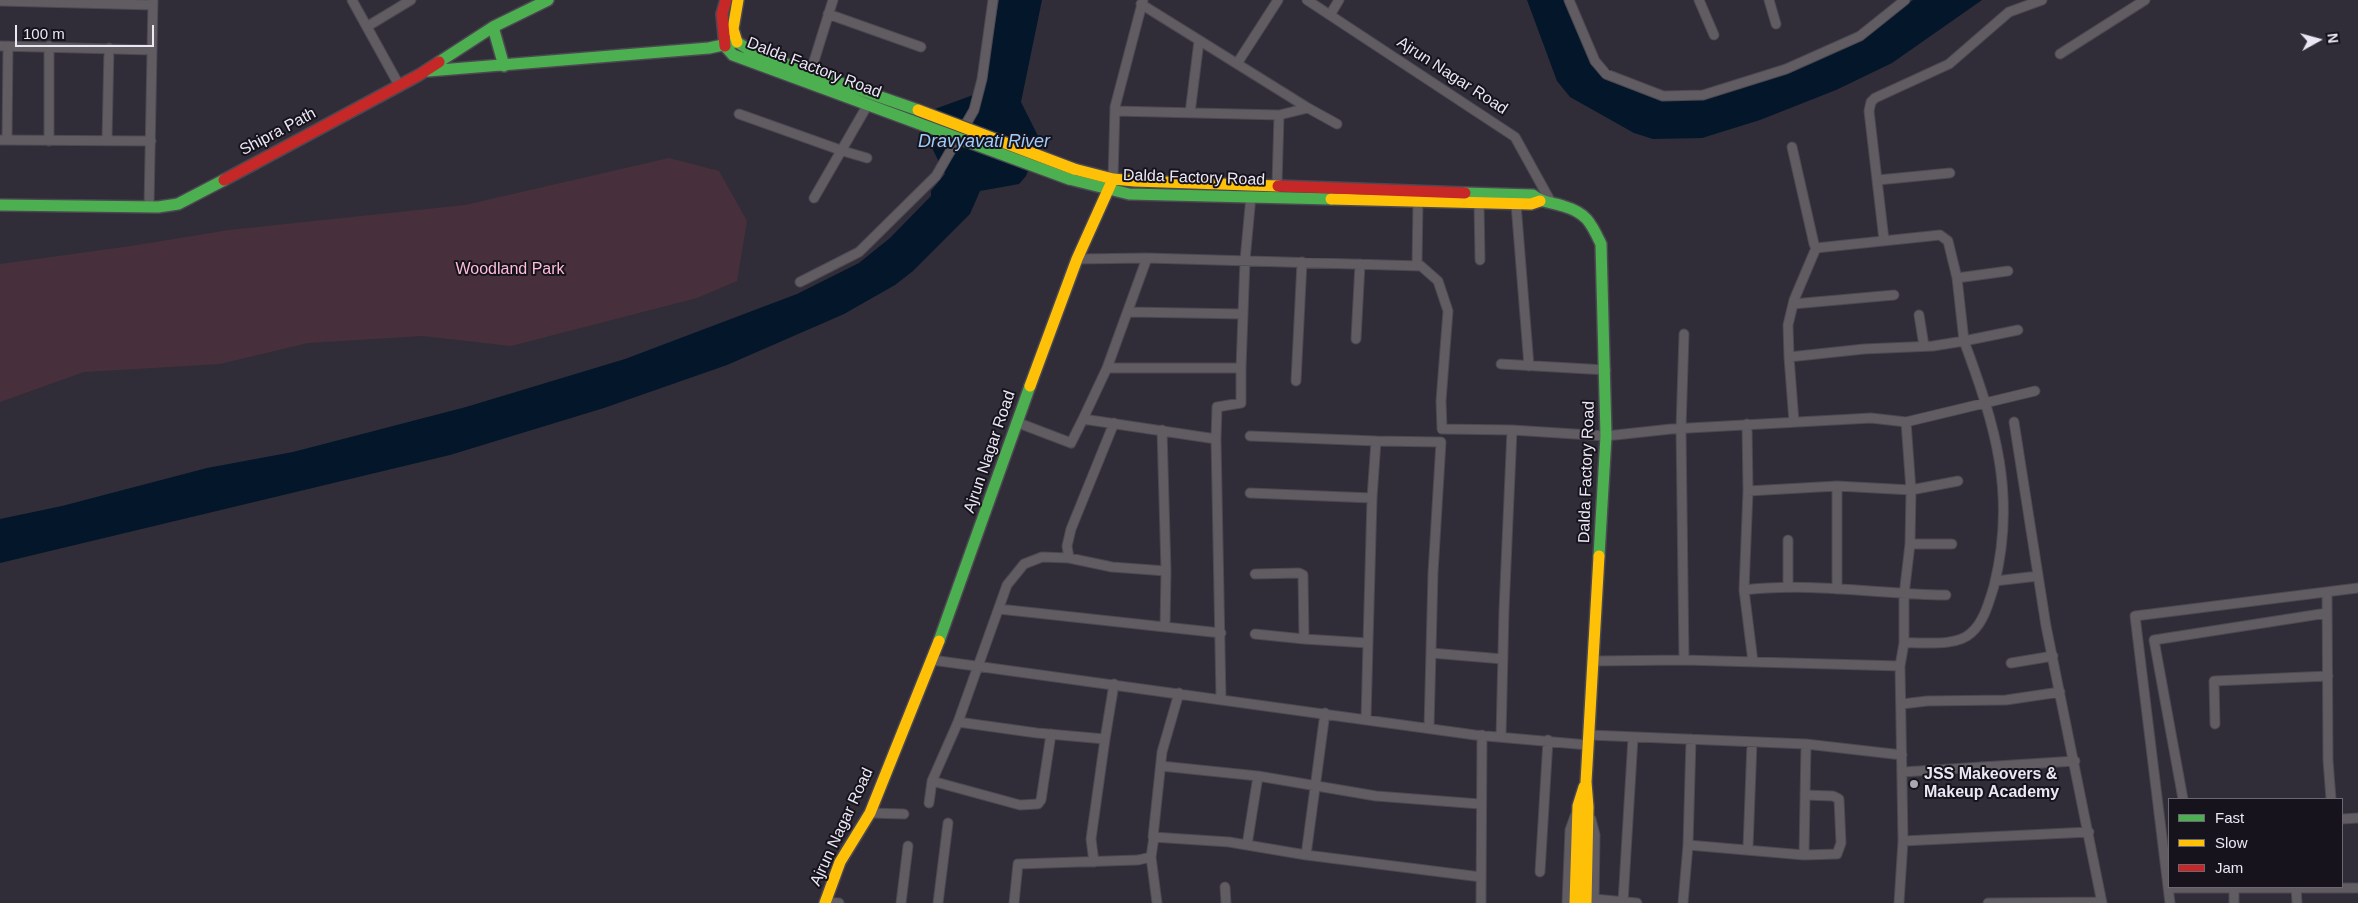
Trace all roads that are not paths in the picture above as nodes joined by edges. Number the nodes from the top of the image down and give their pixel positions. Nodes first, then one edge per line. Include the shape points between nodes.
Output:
1 (352, 0) edge
2 (411, 0) edge
3 (548, 0) edge
4 (726, 0) edge
5 (738, 0) edge
6 (833, 0) edge
7 (993, 0) edge
8 (1278, 0) edge
9 (1307, 0) edge
10 (1339, 0) edge
11 (1569, 0) edge
12 (1699, 0) edge
13 (1769, 0) edge
14 (1905, 0) edge
15 (2042, 0) edge
16 (2145, 0) edge
17 (2, 1) edge
18 (109, 1) edge
19 (153, 2) edge
20 (1142, 2) edge
21 (828, 14) junction
22 (1330, 15) junction
23 (1776, 24) dead end
24 (368, 26) junction
25 (493, 27) junction
26 (1714, 35) dead end
27 (1199, 41) junction
28 (737, 42) junction
29 (4, 46) edge
30 (49, 46) junction
31 (725, 46) junction
32 (921, 46) dead end
33 (109, 48) junction
34 (152, 50) junction
35 (2060, 54) dead end
36 (1238, 62) junction
37 (504, 66) junction
38 (425, 71) junction
39 (810, 74) junction
40 (399, 85) junction
41 (867, 106) junction
42 (1308, 108) junction
43 (1115, 111) junction
44 (1190, 113) junction
45 (739, 114) dead end
46 (1279, 115) junction
47 (1337, 124) dead end
48 (4, 140) edge
49 (108, 140) junction
50 (49, 141) junction
51 (151, 141) junction
52 (1792, 147) dead end
53 (843, 152) junction
54 (867, 158) dead end
55 (1950, 173) dead end
56 (1072, 174) junction
57 (1113, 179) junction
58 (1878, 180) junction
59 (1277, 185) junction
60 (1107, 190) junction
61 (1251, 196) junction
62 (814, 198) dead end
63 (1418, 200) junction
64 (1540, 201) junction
65 (1479, 203) junction
66 (1516, 204) junction
67 (1552, 204) junction
68 (0, 205) edge
69 (150, 206) junction
70 (1884, 240) junction
71 (1816, 248) junction
72 (1147, 258) junction
73 (1077, 259) junction
74 (1245, 260) junction
75 (1480, 260) dead end
76 (1302, 262) junction
77 (1360, 264) junction
78 (1417, 266) junction
79 (2008, 271) dead end
80 (1957, 278) junction
81 (800, 282) dead end
82 (1894, 295) dead end
83 (1793, 304) junction
84 (1129, 312) junction
85 (1243, 314) junction
86 (1919, 315) dead end
87 (2018, 330) dead end
88 (1684, 334) dead end
89 (1356, 339) dead end
90 (1964, 341) junction
91 (1924, 346) junction
92 (1789, 357) junction
93 (1501, 364) dead end
94 (1529, 366) junction
95 (1107, 368) junction
96 (1241, 368) junction
97 (1606, 370) junction
98 (1296, 381) dead end
99 (2035, 391) dead end
100 (1986, 402) junction
101 (1083, 419) junction
102 (1016, 422) junction
103 (1794, 422) junction
104 (1906, 422) junction
105 (2014, 422) dead end
106 (1114, 423) junction
107 (1747, 424) junction
108 (1681, 428) junction
109 (1442, 429) junction
110 (1162, 430) junction
111 (1512, 430) junction
112 (1250, 436) dead end
113 (1606, 436) junction
114 (1216, 439) junction
115 (1376, 441) junction
116 (1440, 442) junction
117 (1958, 481) dead end
118 (1837, 486) junction
119 (1748, 490) junction
120 (1911, 490) junction
121 (1250, 493) dead end
122 (1372, 498) junction
123 (1788, 540) dead end
124 (1910, 544) junction
125 (1952, 544) dead end
126 (1069, 558) junction
127 (1166, 571) junction
128 (1255, 574) dead end
129 (2038, 576) junction
130 (1995, 581) junction
131 (1788, 586) junction
132 (2358, 588) edge
133 (1837, 589) junction
134 (1744, 590) junction
135 (2328, 592) junction
136 (1904, 595) junction
137 (1946, 595) dead end
138 (999, 609) junction
139 (2327, 613) junction
140 (1165, 627) junction
141 (1221, 633) junction
142 (1255, 634) dead end
143 (1304, 639) junction
144 (1368, 643) junction
145 (1904, 643) junction
146 (1431, 653) junction
147 (2053, 656) junction
148 (1503, 659) junction
149 (932, 660) junction
150 (1684, 660) junction
151 (1595, 661) junction
152 (1753, 662) junction
153 (2011, 664) dead end
154 (978, 666) junction
155 (1900, 666) junction
156 (2160, 673) junction
157 (2143, 676) junction
158 (2328, 676) junction
159 (1114, 684) junction
160 (2060, 692) junction
161 (1179, 693) junction
162 (1222, 699) junction
163 (1902, 704) junction
164 (1325, 713) junction
165 (1366, 719) junction
166 (958, 722) junction
167 (2215, 724) dead end
168 (1429, 728) junction
169 (1051, 734) junction
170 (1482, 735) junction
171 (1502, 737) junction
172 (1633, 738) junction
173 (1104, 739) junction
174 (1691, 739) junction
175 (1548, 740) junction
176 (1588, 740) junction
177 (1752, 742) junction
178 (1806, 744) junction
179 (1902, 755) junction
180 (2075, 762) junction
181 (1161, 766) junction
182 (1903, 772) junction
183 (1258, 776) junction
184 (932, 781) junction
185 (1315, 785) junction
186 (1805, 795) junction
187 (2183, 798) edge
188 (2331, 798) edge
189 (929, 803) dead end
190 (1480, 804) junction
191 (1583, 807) junction
192 (870, 813) junction
193 (904, 814) dead end
194 (2165, 816) edge
195 (2343, 818) edge
196 (2358, 818) edge
197 (948, 823) dead end
198 (2089, 832) junction
199 (1154, 837) junction
200 (1903, 841) junction
201 (1247, 845) junction
202 (1688, 845) junction
203 (908, 846) dead end
204 (1748, 848) junction
205 (1306, 855) junction
206 (1804, 855) junction
207 (1151, 857) junction
208 (1094, 862) junction
209 (1540, 872) dead end
210 (1481, 877) junction
211 (1225, 887) dead end
212 (2168, 888) joint
213 (2234, 888) edge
214 (2296, 888) edge
215 (2343, 888) edge
216 (2358, 888) edge
217 (1581, 890) junction
218 (825, 902) edge
219 (1591, 902) edge
220 (1623, 902) edge
221 (2102, 902) edge
222 (839, 903) edge
223 (901, 903) edge
224 (938, 903) edge
225 (1014, 903) edge
226 (1157, 903) edge
227 (1226, 903) edge
228 (1481, 903) edge
229 (1567, 903) edge
230 (1575, 903) edge
231 (1637, 903) edge
232 (1683, 903) edge
233 (1899, 903) edge
234 (1988, 903) edge
235 (2170, 903) edge
236 (2234, 903) edge
237 (2296, 903) edge

1 - 24 street
2 - 24 street
3 - 25 street, Shipra Path
4 - 31 street via 722,14
5 - 28 street via 733,29
6 - 21 street
7 - 81 street via 982,79 974,110 936,176 859,252
8 - 36 street
9 - 22 street, Ajrun Nagar Road
10 - 22 street
11 - 14 street via 1595,61 1606,74 1663,96 1703,95 1786,69 1860,36
12 - 26 street
13 - 23 street
15 - 58 street via 2009,12 1949,64 1871,102 1869,111
16 - 35 street
17 - 18 street
18 - 19 street
19 - 34 street
20 - 27 street
20 - 43 street, Ajrun Nagar Road
21 - 32 street
21 - 39 street
22 - 67 street, Ajrun Nagar Road via 1515,137
24 - 40 street
25 - 37 street
25 - 38 street, Shipra Path
27 - 36 street
27 - 44 street
28 - 31 street, Dalda Factory Road
28 - 39 street, Dalda Factory Road
29 - 30 street
29 - 48 street
30 - 33 street
30 - 50 street
31 - 37 street, Dalda Factory Road
31 - 41 street, Dalda Factory Road via 733,55
33 - 34 street
33 - 49 street
34 - 51 street
36 - 42 street
37 - 38 street, Dalda Factory Road
38 - 40 street, Shipra Path
39 - 56 street, Dalda Factory Road, bridge via 918,110
40 - 69 street, Shipra Path via 178,204
41 - 53 street
41 - 56 street, Dalda Factory Road, bridge
42 - 46 street
42 - 47 street
43 - 44 street
43 - 57 street, Ajrun Nagar Road
44 - 46 street
45 - 53 street
46 - 59 street
48 - 50 street
49 - 50 street
49 - 51 street
51 - 69 street
52 - 71 street
53 - 54 street
53 - 62 street
55 - 58 street
56 - 57 street, Dalda Factory Road
56 - 60 street, Dalda Factory Road
57 - 59 street, Dalda Factory Road
57 - 60 street, Ajrun Nagar Road
58 - 70 street
59 - 64 street, Dalda Factory Road via 1533,195
60 - 61 street, Dalda Factory Road via 1137,194
60 - 73 street, Ajrun Nagar Road
61 - 63 street, Dalda Factory Road
61 - 74 street
63 - 65 street, Dalda Factory Road
63 - 78 street
64 - 66 street, Dalda Factory Road
64 - 67 street, Dalda Factory Road
65 - 66 street, Dalda Factory Road
65 - 75 street
66 - 94 street
67 - 97 street, Dalda Factory Road via 1564,206 1590,220 1601,244
68 - 69 street, Shipra Path
70 - 71 street
70 - 80 street via 1945,236
71 - 83 street
72 - 73 street
72 - 74 street
72 - 84 street
73 - 102 street, Ajrun Nagar Road
74 - 76 street
74 - 85 street
76 - 77 street
76 - 98 street
77 - 78 street
77 - 89 street
78 - 109 street via 1438,281 1448,311
79 - 80 street
80 - 90 street
82 - 83 street
83 - 92 street via 1788,324
84 - 85 street
84 - 95 street
85 - 96 street
86 - 91 street
87 - 90 street
88 - 108 street
90 - 91 street
90 - 100 street
91 - 92 street
92 - 103 street
93 - 94 street
94 - 97 street
95 - 96 street
95 - 101 street
96 - 114 street via 1241,403 1217,406
97 - 113 street, Dalda Factory Road
99 - 100 street
100 - 104 street
100 - 130 street via 2003,485 2004,525
101 - 102 street via 1071,443
101 - 106 street
102 - 149 street, Ajrun Nagar Road via 980,532
103 - 104 street via 1871,418
103 - 107 street
104 - 120 street
105 - 129 street
106 - 110 street
106 - 126 street via 1071,529 1067,546
107 - 108 street
107 - 119 street
108 - 113 street
108 - 150 street
109 - 111 street
109 - 116 street
110 - 114 street
110 - 127 street
111 - 113 street
111 - 148 street
112 - 115 street
113 - 151 street, Dalda Factory Road
114 - 141 street
115 - 116 street
115 - 122 street
116 - 146 street
117 - 120 street
118 - 119 street
118 - 120 street
118 - 133 street
119 - 134 street
120 - 124 street
121 - 122 street
122 - 144 street
123 - 131 street
124 - 125 street
124 - 136 street
126 - 127 street via 1112,567
126 - 138 street via 1042,557 1024,564 1007,585
127 - 140 street
128 - 143 street via 1303,575
129 - 130 street
129 - 147 street
130 - 145 street via 1982,620 1970,634 1953,641
131 - 133 street
131 - 134 street
132 - 135 street
133 - 136 street
134 - 152 street
135 - 139 street
135 - 157 street via 2135,616
136 - 137 street
136 - 145 street
138 - 140 street
138 - 154 street
139 - 156 street via 2154,640
139 - 158 street
140 - 141 street
141 - 162 street
142 - 143 street
143 - 144 street
144 - 165 street
145 - 155 street
146 - 148 street
146 - 168 street
147 - 153 street
147 - 160 street
148 - 171 street
149 - 154 street
149 - 192 street, Ajrun Nagar Road
150 - 151 street
150 - 152 street
151 - 176 street, Dalda Factory Road
152 - 155 street
154 - 159 street
154 - 166 street
155 - 163 street
156 - 157 street
156 - 187 street
157 - 194 street
158 - 167 street via 2214,681
158 - 188 street
159 - 161 street
159 - 173 street
160 - 163 street via 2006,700
160 - 180 street
161 - 162 street
161 - 181 street
162 - 164 street
163 - 179 street
164 - 165 street
164 - 185 street
165 - 168 street
166 - 169 street
166 - 184 street
168 - 170 street
169 - 173 street
169 - 184 street via 1038,804 1020,805
170 - 171 street
170 - 190 street
171 - 175 street
172 - 174 street
172 - 176 street
172 - 220 street
173 - 208 street via 1091,839
174 - 177 street
174 - 202 street
175 - 176 street
175 - 209 street
176 - 191 street, Dalda Factory Road
177 - 178 street
177 - 204 street
178 - 179 street
178 - 186 street
179 - 182 street
180 - 182 street
180 - 198 street
181 - 183 street
181 - 199 street
182 - 200 street
183 - 185 street
183 - 201 street
184 - 189 street
185 - 190 street via 1376,796
185 - 205 street
186 - 206 street
186 - 206 street via 1838,797 1841,843 1839,852 1834,855
190 - 210 street
191 - 217 street, Dalda Factory Road
191 - 219 street via 1595,835
191 - 229 street via 1570,830
192 - 193 street
192 - 218 street, Ajrun Nagar Road via 840,862
194 - 212 street
195 - 196 street
197 - 224 street
198 - 200 street
198 - 221 street
199 - 201 street
199 - 207 street
200 - 233 street
201 - 205 street
202 - 204 street
202 - 232 street
203 - 223 street
204 - 206 street
205 - 210 street
207 - 208 street
207 - 226 street
208 - 225 street via 1018,864
210 - 228 street
211 - 227 street
212 - 235 street
213 - 236 street
214 - 237 street
215 - 216 street
217 - 219 street, Dalda Factory Road
217 - 230 street, Dalda Factory Road
218 - 222 street
219 - 220 street
220 - 231 street
221 - 234 street

